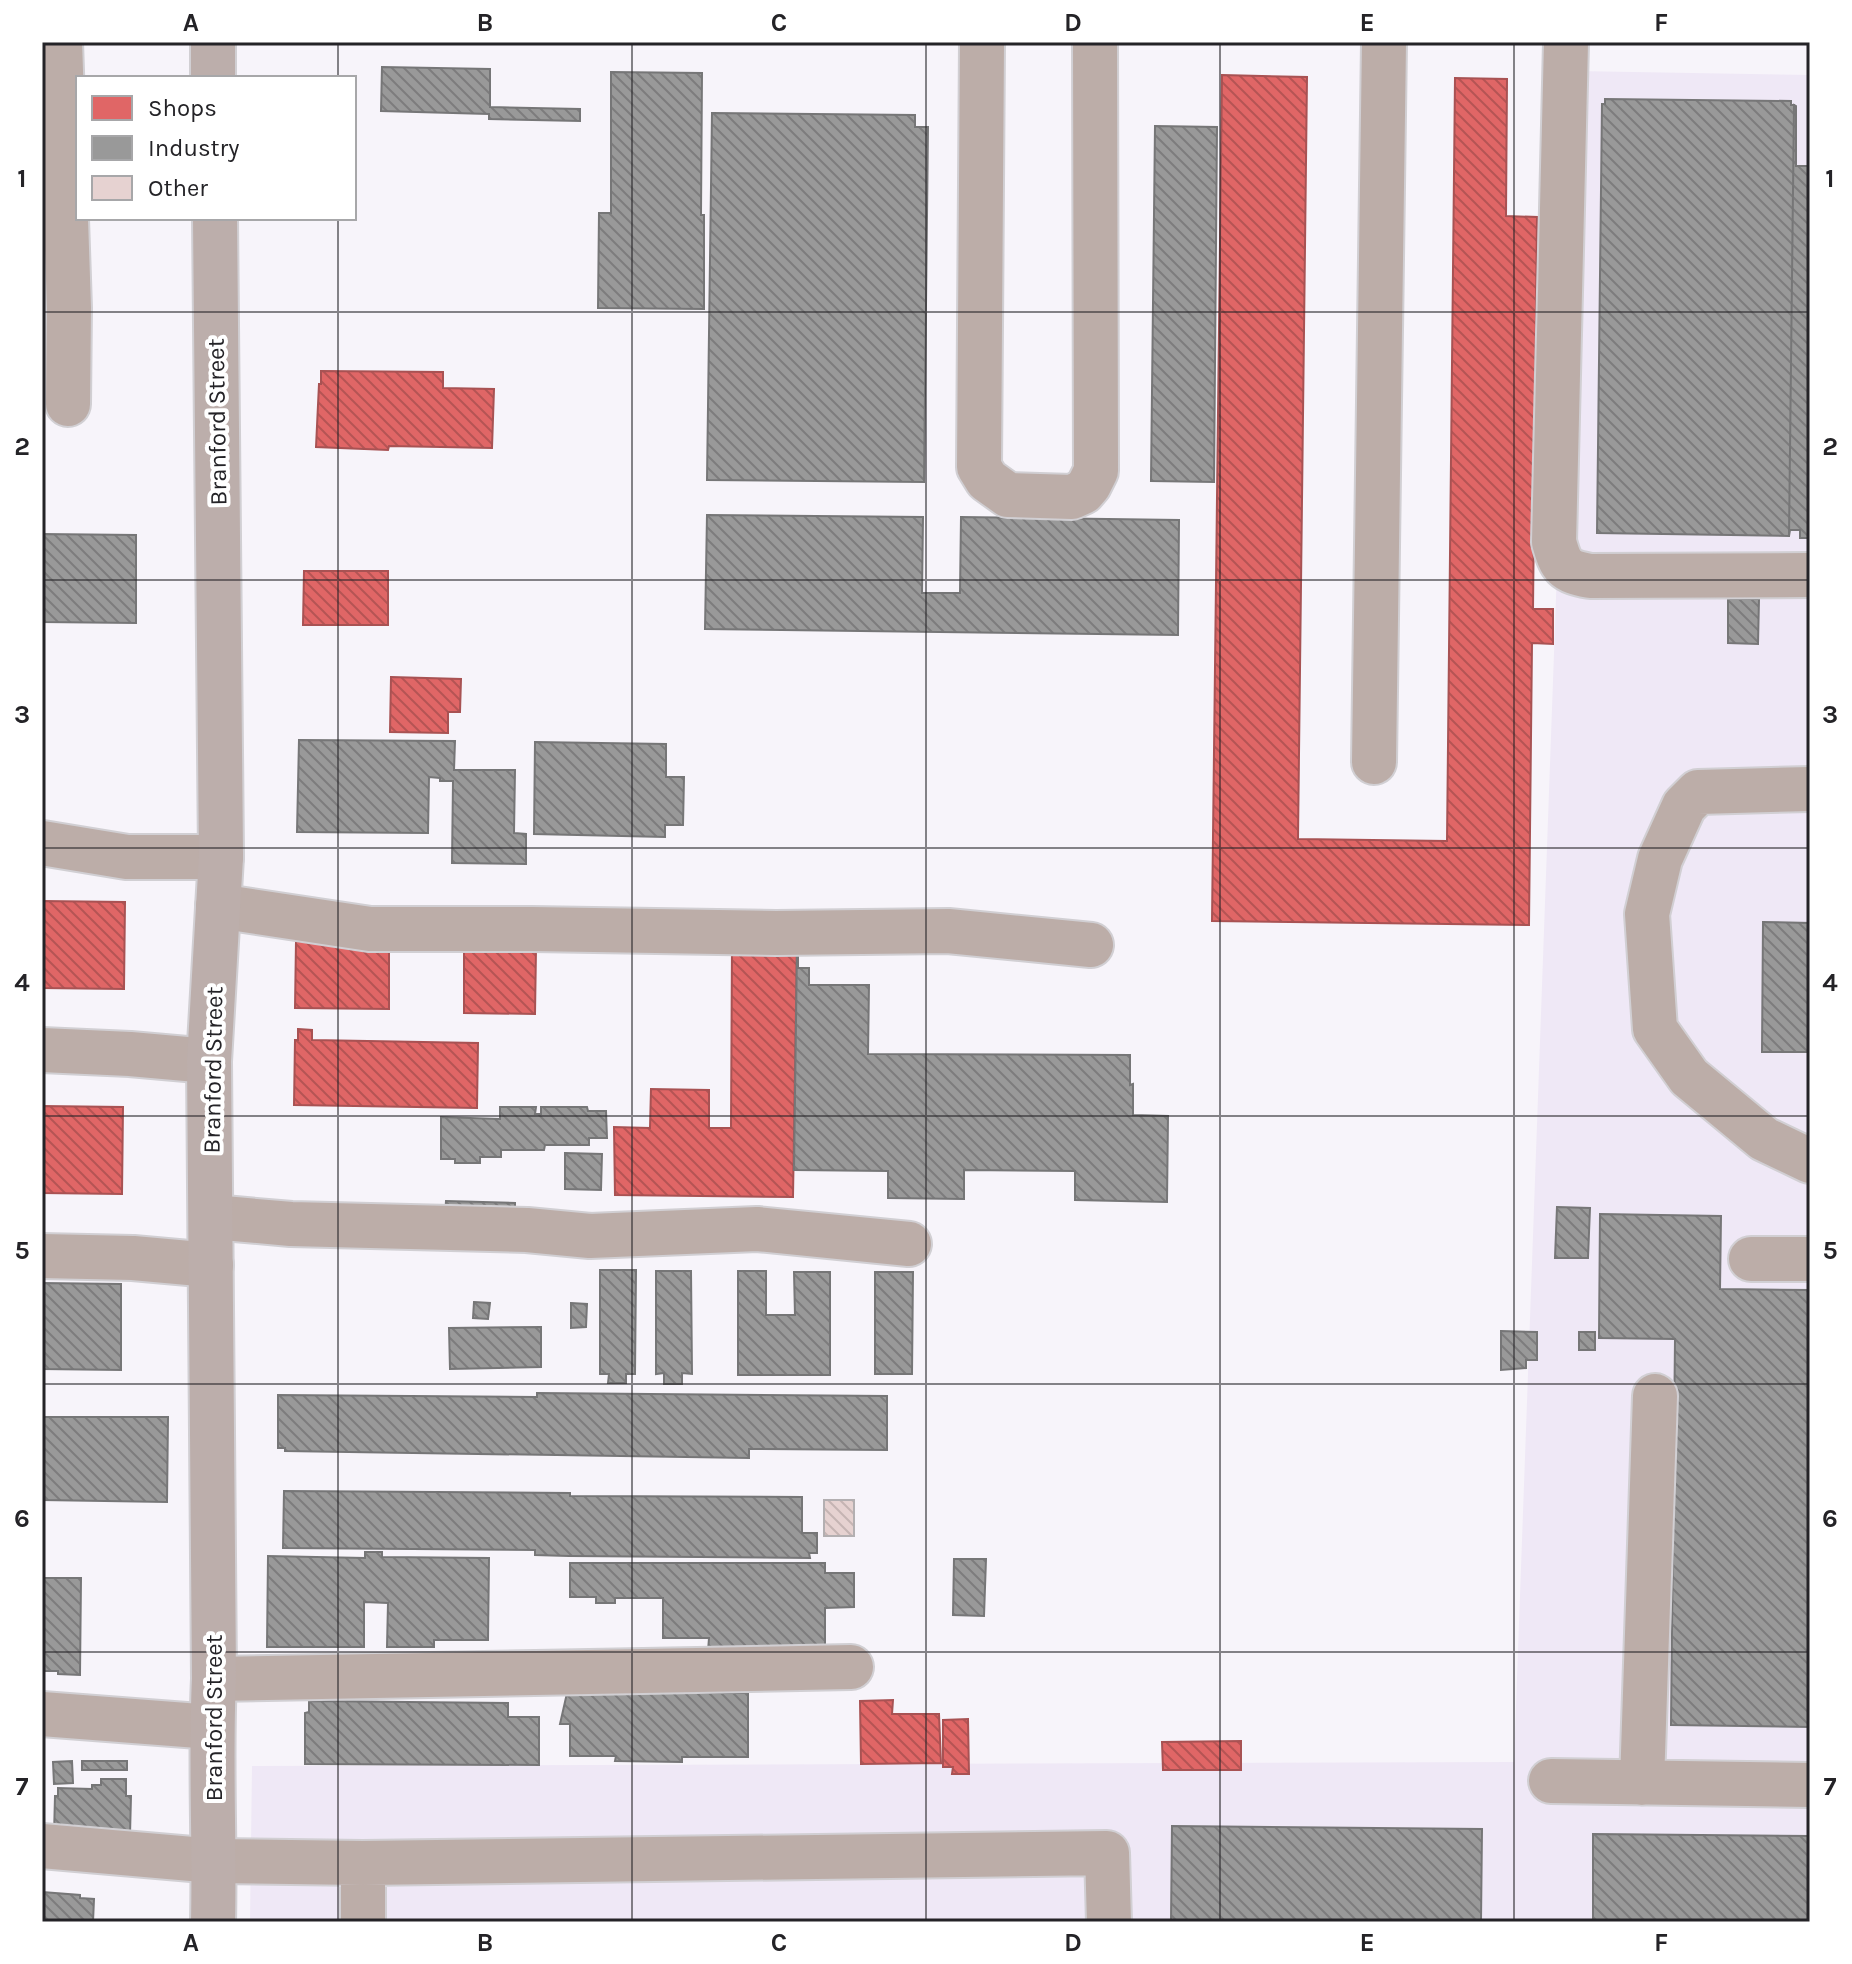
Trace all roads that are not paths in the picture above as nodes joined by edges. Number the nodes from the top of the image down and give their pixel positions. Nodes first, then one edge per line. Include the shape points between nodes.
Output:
1 (60, 42) edge
2 (213, 42) edge
3 (982, 42) edge
4 (1095, 42) edge
5 (1384, 42) edge
6 (1566, 42) edge
7 (213, 76) edge
8 (215, 220) edge
9 (68, 404) dead end
10 (1810, 575) edge
11 (1374, 762) dead end
12 (1810, 789) edge
13 (42, 843) edge
14 (221, 857) junction
15 (218, 906) junction
16 (1091, 945) dead end
17 (42, 1050) edge
18 (209, 1061) junction
19 (1810, 1161) edge
20 (212, 1217) junction
21 (909, 1244) dead end
22 (42, 1256) edge
23 (1751, 1259) dead end
24 (1810, 1259) edge
25 (211, 1265) junction
26 (1655, 1396) dead end
27 (851, 1667) dead end
28 (214, 1679) junction
29 (42, 1714) edge
30 (212, 1727) junction
31 (1551, 1781) dead end
32 (1642, 1783) junction
33 (1810, 1785) edge
34 (42, 1846) edge
35 (215, 1861) junction
36 (363, 1863) junction
37 (213, 1922) edge
38 (363, 1922) edge
39 (1109, 1922) edge

1 - 9 lane
2 - 7 main road
3 - 4 lane via 979,467 1008,495 1072,497 1083,492 1096,471
5 - 11 lane
6 - 10 lane via 1554,542 1559,559 1570,572 1590,576
8 - 14 main road, Branford Street
12 - 19 lane via 1698,792 1684,806 1660,859 1647,914 1655,1029 1689,1077 1764,1139
13 - 14 lane via 127,857
14 - 15 main road, Branford Street
15 - 16 lane via 370,929 948,931
15 - 18 main road, Branford Street
17 - 18 lane
18 - 20 main road, Branford Street
20 - 21 lane via 590,1236 757,1229
20 - 25 main road, Branford Street
22 - 25 lane
23 - 24 lane
25 - 28 main road, Branford Street
26 - 32 lane
27 - 28 lane
28 - 30 main road, Branford Street
29 - 30 lane
30 - 35 main road, Branford Street
31 - 32 lane
32 - 33 lane
34 - 35 lane
35 - 36 lane
35 - 37 main road, Branford Street
36 - 38 lane
36 - 39 lane via 1107,1853

